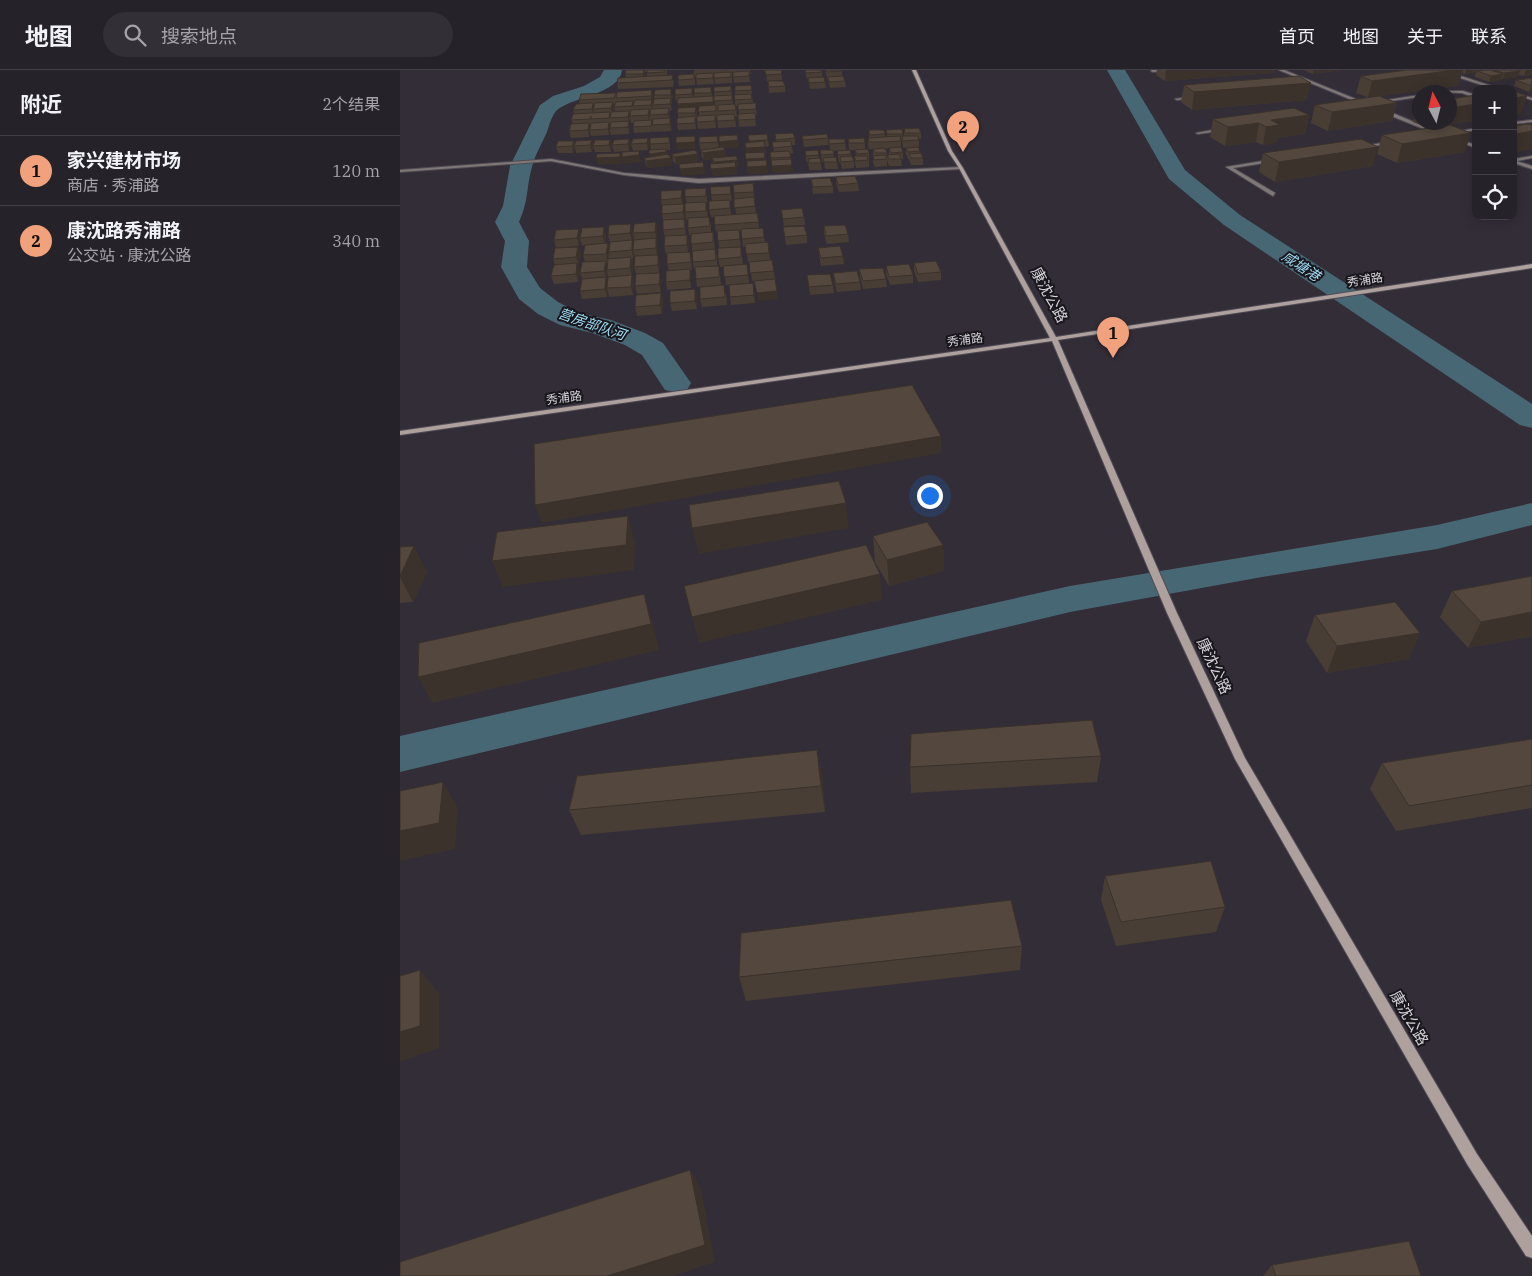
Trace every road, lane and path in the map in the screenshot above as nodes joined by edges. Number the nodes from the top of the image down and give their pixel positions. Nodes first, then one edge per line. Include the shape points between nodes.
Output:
1 (914, 70) edge
2 (1170, 70) edge
3 (1281, 70) edge
4 (1438, 70) edge
5 (1153, 71) edge
6 (1486, 85) edge
7 (1321, 87) junction
8 (1311, 88) dead end
9 (1457, 92) edge
10 (1517, 94) edge
11 (1472, 95) edge
12 (1206, 96) dead end
13 (1412, 97) edge
14 (1177, 99) dead end
15 (1532, 99) edge
16 (1364, 104) junction
17 (1376, 109) edge
18 (1363, 110) edge
19 (1412, 115) edge
20 (1399, 117) junction
21 (1532, 121) edge
22 (1517, 123) edge
23 (1226, 129) dead end
24 (1472, 130) edge
25 (1198, 133) dead end
26 (1442, 134) junction
27 (1433, 136) edge
28 (1450, 137) edge
29 (1396, 141) edge
30 (1472, 145) edge
31 (1358, 147) edge
32 (1532, 157) edge
33 (1284, 158) edge
34 (1517, 160) edge
35 (1517, 162) edge
36 (961, 168) junction
37 (1532, 168) edge
38 (400, 172) edge
39 (1273, 194) dead end
40 (1532, 266) edge
41 (1054, 338) junction
42 (400, 433) edge
43 (1532, 1250) edge

1 - 36 street, 康沈公路 via 950,151
2 - 5 street
3 - 7 street
4 - 6 street
7 - 8 street
7 - 16 street
9 - 11 street
10 - 15 street
12 - 14 street
13 - 16 street
16 - 18 street via 1370,108
17 - 20 street
19 - 20 street
20 - 26 street
21 - 22 street
23 - 25 street
24 - 26 street
26 - 27 street
28 - 30 street
29 - 31 street
32 - 34 street
33 - 39 street via 1228,167
35 - 37 street
36 - 38 street via 699,181 624,174 551,160
36 - 41 street, 康沈公路
40 - 41 street, 秀浦路
41 - 42 street, 秀浦路
41 - 43 street, 康沈公路 via 1172,613 1240,759 1472,1159

